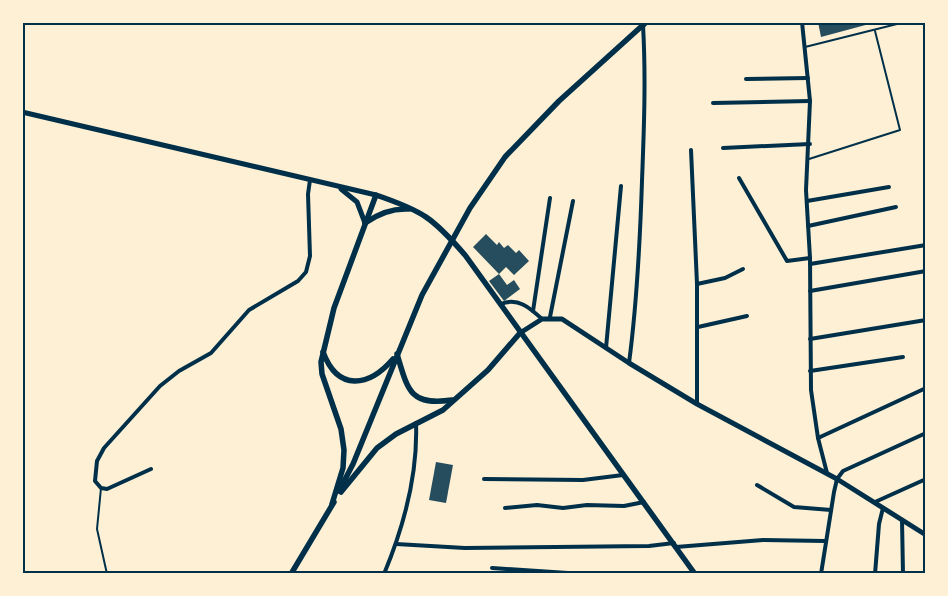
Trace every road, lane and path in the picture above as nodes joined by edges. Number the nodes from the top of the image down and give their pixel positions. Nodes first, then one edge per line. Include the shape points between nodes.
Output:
1 (802, 22) edge
2 (905, 22) edge
3 (645, 23) edge
4 (875, 31) junction
5 (805, 47) junction
6 (808, 78) junction
7 (746, 79) dead end
8 (810, 101) junction
9 (713, 103) dead end
10 (22, 112) edge
11 (810, 144) junction
12 (723, 148) dead end
13 (691, 150) dead end
14 (809, 159) junction
15 (739, 178) dead end
16 (310, 180) junction
17 (336, 186) junction
18 (621, 186) dead end
19 (889, 187) dead end
20 (376, 195) junction
21 (550, 198) dead end
22 (573, 201) dead end
23 (807, 201) junction
24 (896, 207) dead end
25 (417, 210) junction
26 (365, 223) junction
27 (808, 226) junction
28 (926, 245) edge
29 (810, 258) junction
30 (810, 264) junction
31 (743, 270) dead end
32 (926, 271) edge
33 (697, 284) junction
34 (810, 291) junction
35 (501, 304) junction
36 (533, 311) junction
37 (747, 316) dead end
38 (550, 317) junction
39 (542, 319) junction
40 (926, 320) edge
41 (698, 327) junction
42 (520, 333) junction
43 (810, 339) junction
44 (606, 348) junction
45 (323, 350) junction
46 (397, 354) junction
47 (903, 357) dead end
48 (629, 364) junction
49 (810, 371) junction
50 (926, 388) edge
51 (452, 400) junction
52 (697, 404) junction
53 (416, 423) junction
54 (926, 433) edge
55 (818, 438) junction
56 (151, 468) dead end
57 (827, 473) junction
58 (623, 475) junction
59 (837, 478) junction
60 (484, 479) dead end
61 (926, 479) edge
62 (757, 485) dead end
63 (100, 488) junction
64 (644, 502) junction
65 (875, 502) junction
66 (332, 504) junction
67 (504, 508) dead end
68 (883, 508) junction
69 (831, 510) junction
70 (902, 520) junction
71 (926, 535) edge
72 (825, 541) junction
73 (396, 544) junction
74 (675, 545) junction
75 (492, 568) dead end
76 (107, 574) edge
77 (291, 574) edge
78 (384, 574) edge
79 (583, 574) edge
80 (695, 574) edge
81 (821, 574) edge
82 (875, 574) edge
83 (903, 574) edge

1 - 5 street
2 - 4 lane
3 - 46 main road via 559,101 505,157 470,208 422,295
3 - 48 street via 640,234
4 - 5 lane
4 - 14 lane via 900,130
5 - 6 street
6 - 7 street
6 - 8 street
8 - 9 street
8 - 11 street
10 - 16 street
11 - 12 street
11 - 14 street
13 - 33 street
14 - 23 street
15 - 29 street via 787,261
16 - 17 street
16 - 63 street via 310,264 306,272 298,281 249,310 211,353 160,386 104,448 97,461 95,476
17 - 20 street
17 - 26 street via 358,202
18 - 44 street
19 - 23 street
20 - 25 main road
20 - 26 main road
21 - 36 street
22 - 38 street
23 - 27 street
24 - 27 street
25 - 26 main road via 398,208 386,211
25 - 35 main road via 443,230
26 - 45 main road via 334,308
27 - 29 street
28 - 30 street
29 - 30 street
30 - 34 street
31 - 33 street
32 - 34 street
33 - 41 street
34 - 43 street
35 - 36 street via 518,302
35 - 42 main road
36 - 39 street
37 - 41 street
38 - 39 street
38 - 44 street via 562,319
39 - 42 street
40 - 43 street
41 - 52 street
42 - 51 main road via 488,370
42 - 58 main road
43 - 49 street
44 - 48 street
45 - 46 main road via 328,364 336,373 348,381 360,382 383,370
45 - 66 main road via 322,374 341,429 344,450 343,468
46 - 51 main road via 405,381 421,400 432,403
46 - 66 main road via 353,464
47 - 49 street
48 - 52 street
49 - 55 street
50 - 55 street
51 - 53 main road via 443,410
52 - 57 street
53 - 66 main road via 377,448
53 - 73 street via 417,451
54 - 59 street via 843,471
55 - 57 street
56 - 63 street via 116,486
57 - 59 street
58 - 60 street via 583,480
58 - 64 main road
59 - 65 street
59 - 69 street
61 - 65 street
62 - 69 street via 794,507
63 - 76 lane via 97,529
64 - 67 street via 624,506
64 - 74 main road
65 - 68 street
66 - 77 main road
68 - 70 street
68 - 82 street
69 - 72 street
70 - 71 street
70 - 83 street
72 - 74 street via 763,540
72 - 81 street
73 - 74 street via 465,548
73 - 78 street
74 - 80 main road
75 - 79 street

